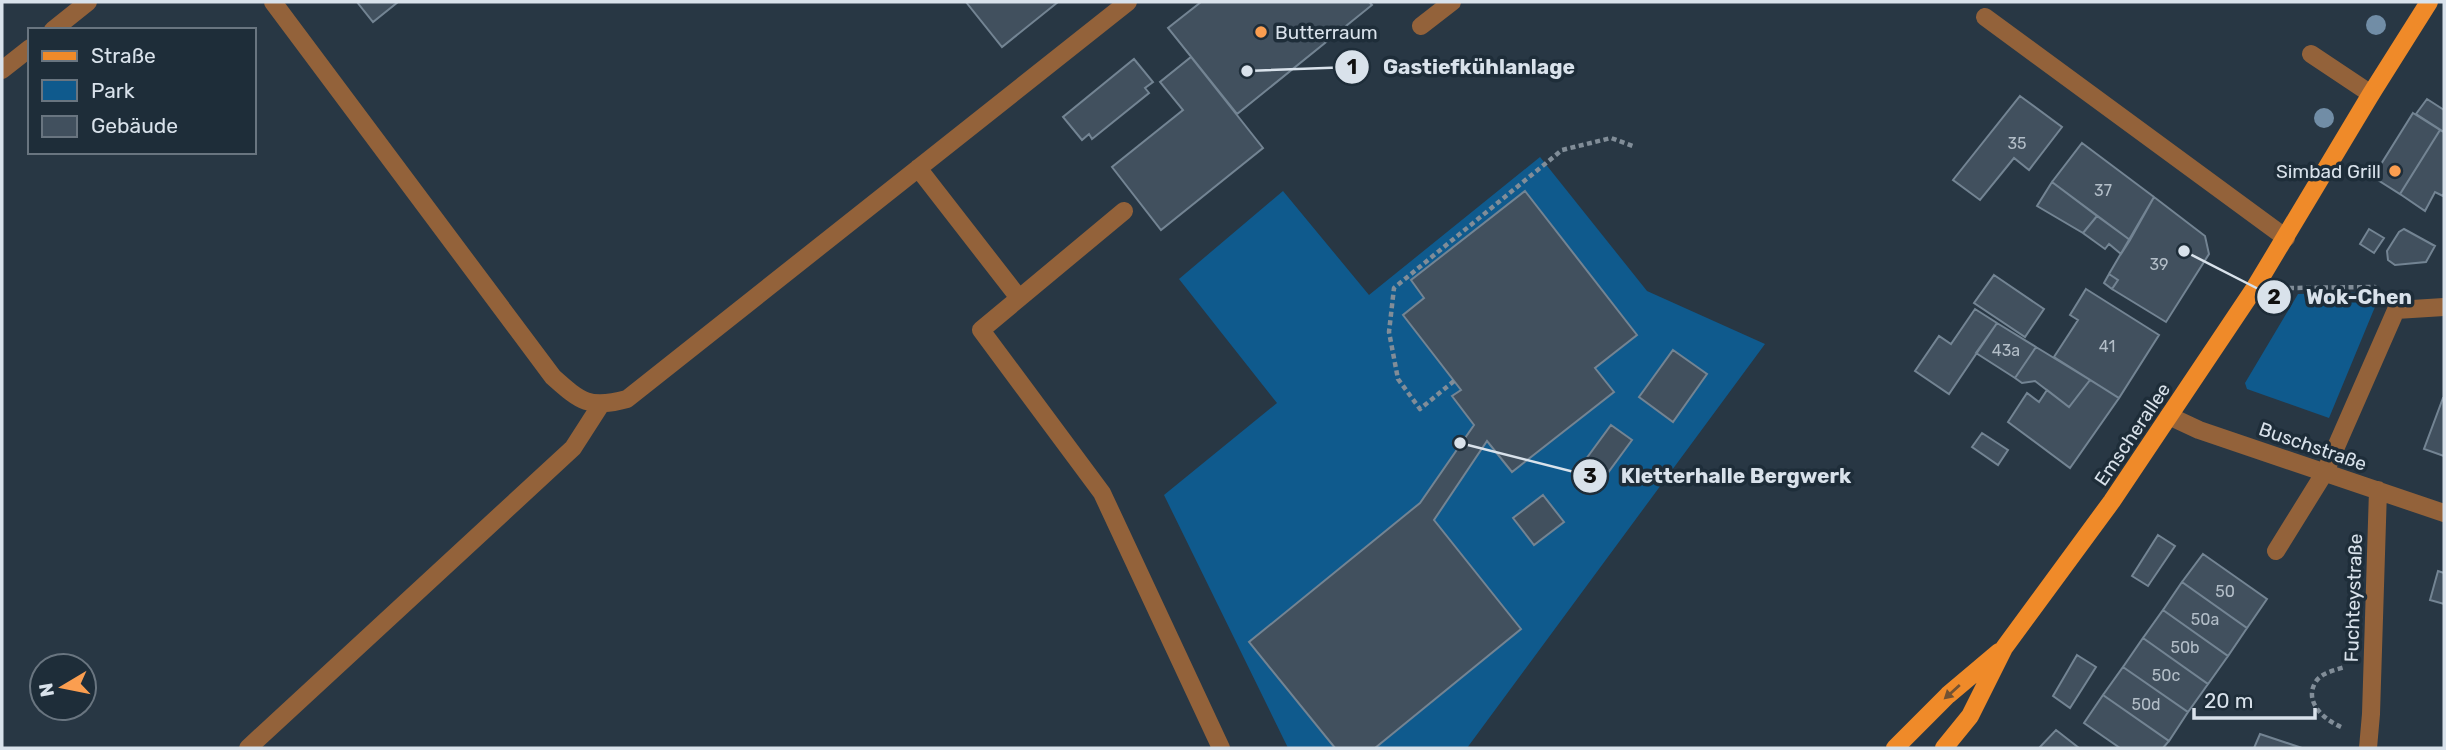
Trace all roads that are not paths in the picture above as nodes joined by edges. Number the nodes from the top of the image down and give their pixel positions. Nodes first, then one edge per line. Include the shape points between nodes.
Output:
1 (88, 2) edge
2 (273, 2) edge
3 (1128, 2) edge
4 (1452, 2) edge
5 (2429, 2) edge
6 (1985, 16) dead end
7 (1421, 26) dead end
8 (56, 28) edge
9 (28, 50) edge
10 (2311, 54) dead end
11 (2, 70) edge
12 (2371, 94) junction
13 (918, 168) junction
14 (1124, 211) dead end
15 (2286, 238) junction
16 (1019, 298) junction
17 (2444, 307) edge
18 (600, 406) junction
19 (2169, 416) junction
20 (2325, 472) junction
21 (2378, 490) junction
22 (2444, 513) edge
23 (2276, 551) dead end
24 (2004, 648) junction
25 (248, 748) edge
26 (1221, 748) edge
27 (1895, 748) edge
28 (1944, 748) edge
29 (2368, 748) edge

1 - 8 street
2 - 18 street via 553,377 576,397
3 - 13 street
4 - 7 street
5 - 12 main road, Emscherallee
6 - 15 street
9 - 11 street
10 - 12 street
12 - 15 main road, Emscherallee
13 - 16 street
13 - 18 street via 627,400
14 - 16 street
15 - 19 main road, Emscherallee
16 - 26 street via 981,330 1102,493
17 - 20 street via 2396,310
18 - 25 street via 573,449
19 - 20 street, Buschstraße
19 - 24 main road, Emscherallee
20 - 21 street, Buschstraße
20 - 23 street
21 - 22 street, Buschstraße
21 - 29 street, Fuchteystraße
24 -> 27 main road, Emscherallee
24 - 28 main road, Emscherallee via 1970,716

